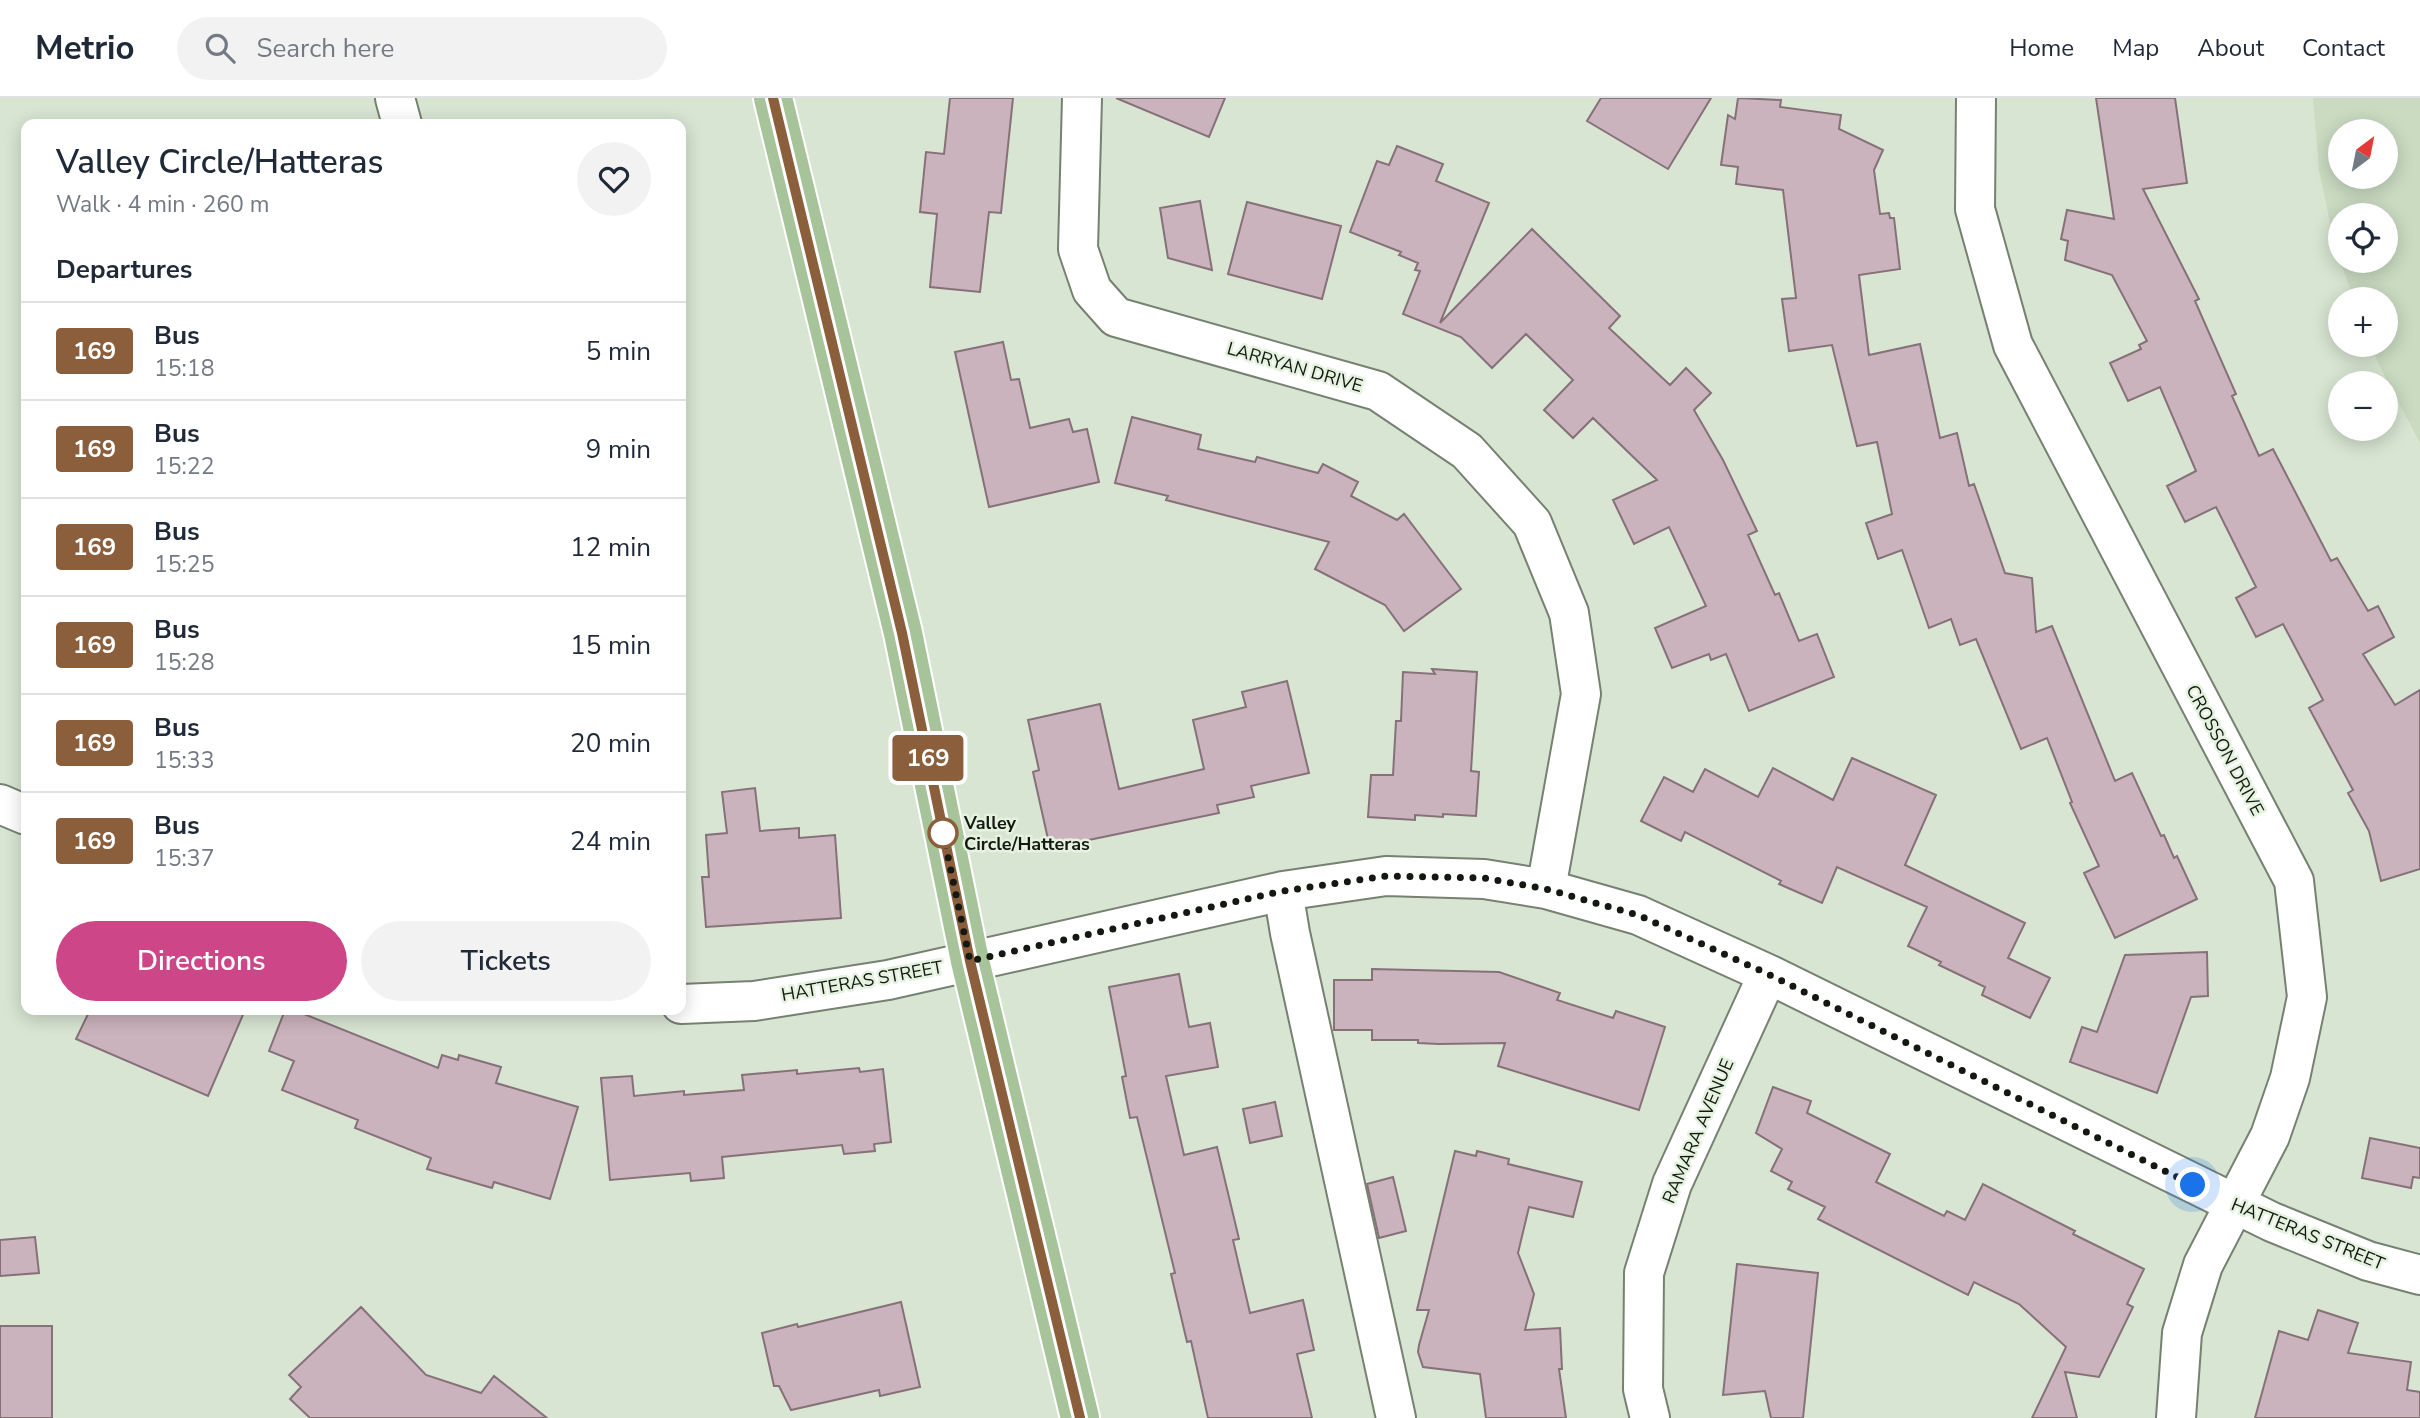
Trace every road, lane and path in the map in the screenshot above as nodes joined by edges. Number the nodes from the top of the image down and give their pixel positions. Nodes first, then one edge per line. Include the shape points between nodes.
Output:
1 (395, 98) edge
2 (774, 98) edge
3 (1082, 98) edge
4 (1976, 98) edge
5 (400, 119) edge
6 (0, 804) edge
7 (21, 813) edge
8 (1546, 889) junction
9 (1283, 891) junction
10 (970, 961) junction
11 (1768, 974) junction
12 (686, 1004) edge
13 (2233, 1204) junction
14 (2420, 1275) edge
15 (1080, 1418) edge
16 (1396, 1418) edge
17 (1650, 1418) edge
18 (2176, 1418) edge

1 - 5 street
2 - 10 main road via 902,633
3 - 8 street, LARRYAN DRIVE via 1078,249 1092,290 1116,317 1378,391 1467,451 1532,523 1569,613 1581,694
4 - 13 street, CROSSON DRIVE via 1975,209 2013,345 2294,881 2307,997 2291,1078 2270,1136
6 - 7 street
8 - 9 street, HATTERAS STREET via 1484,878 1386,876
8 - 11 street, HATTERAS STREET via 1638,915
9 - 10 street, HATTERAS STREET
9 - 16 street
10 - 12 street, HATTERAS STREET via 888,980 754,1001
10 - 15 main road
11 - 13 street, HATTERAS STREET
11 - 17 street, RAMARA AVENUE via 1672,1184 1644,1273 1643,1389
13 - 14 street, HATTERAS STREET via 2368,1261
13 - 18 street, CROSSON DRIVE via 2203,1265 2182,1333

